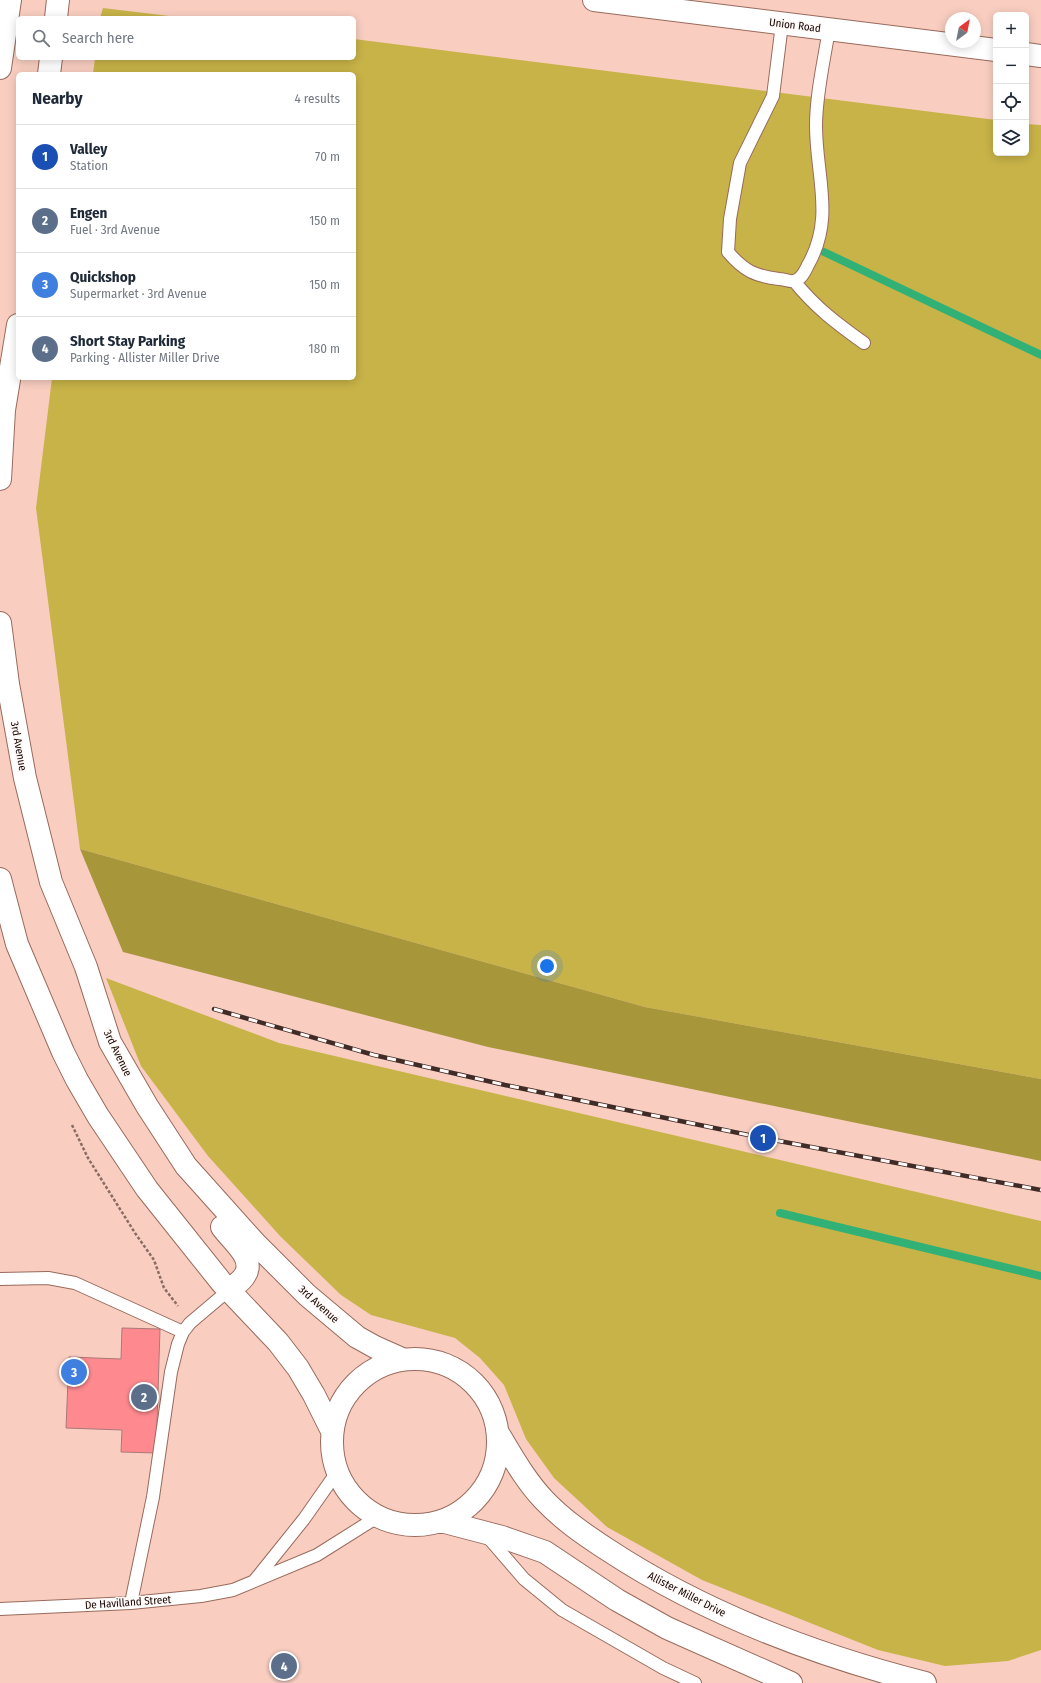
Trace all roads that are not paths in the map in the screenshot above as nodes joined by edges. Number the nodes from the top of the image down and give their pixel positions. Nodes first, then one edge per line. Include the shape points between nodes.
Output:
1 (10, 0) edge
2 (58, 0) edge
3 (594, 0) edge
4 (56, 16) edge
5 (782, 24) junction
6 (829, 29) junction
7 (993, 50) edge
8 (1029, 54) edge
9 (1041, 56) edge
10 (51, 60) edge
11 (0, 68) edge
12 (49, 72) edge
13 (794, 281) junction
14 (16, 337) edge
15 (864, 343) dead end
16 (0, 479) edge
17 (0, 623) edge
18 (0, 879) edge
19 (188, 1169) junction
20 (0, 1279) edge
21 (229, 1290) junction
22 (183, 1332) junction
23 (402, 1359) junction
24 (332, 1431) junction
25 (498, 1433) junction
26 (337, 1472) junction
27 (379, 1516) junction
28 (441, 1521) junction
29 (483, 1532) junction
30 (254, 1581) junction
31 (131, 1603) junction
32 (0, 1609) edge
33 (695, 1683) edge
34 (791, 1683) edge
35 (925, 1683) edge

1 - 11 street
2 - 4 street
3 - 5 street, Union Road
5 - 6 street, Union Road
5 - 13 lane via 773,96 740,163 730,219 728,252 739,265 760,276
6 - 7 street, Union Road
6 - 13 lane via 816,126 824,212 821,234 812,260 802,276
8 - 9 street
10 - 12 street
13 - 15 lane via 826,316
14 - 16 street via 4,410
17 - 19 street, 3rd Avenue via 25,778 51,882 86,967 110,1042
18 - 21 street via 17,944 77,1080 147,1189
19 - 21 street via 213,1214 247,1262 248,1269 245,1275
19 - 23 street, 3rd Avenue via 255,1243 308,1295 356,1337
20 - 22 lane via 48,1278 75,1283
21 - 22 lane via 203,1311
21 - 24 street via 278,1342 298,1368
22 - 31 lane via 171,1372 153,1497
23 - 24 street via 376,1367 355,1384 339,1405
23 - 25 street via 429,1359 454,1368 476,1385 491,1407
24 - 26 street via 332,1452
25 - 28 street via 497,1456 490,1477 478,1496 461,1511
25 - 35 street, Allister Miller Drive via 529,1483 558,1514 638,1570 722,1613 800,1644 878,1671
26 - 27 street via 348,1490 362,1505
26 - 30 lane, De Havilland Street via 304,1519
27 - 28 street via 399,1523
27 - 30 lane, De Havilland Street via 317,1555
28 - 29 street
29 - 33 lane via 524,1579 562,1610 657,1665
29 - 34 street via 545,1552 617,1600 667,1628
30 - 31 lane, De Havilland Street via 233,1590 201,1596
31 - 32 lane, De Havilland Street

